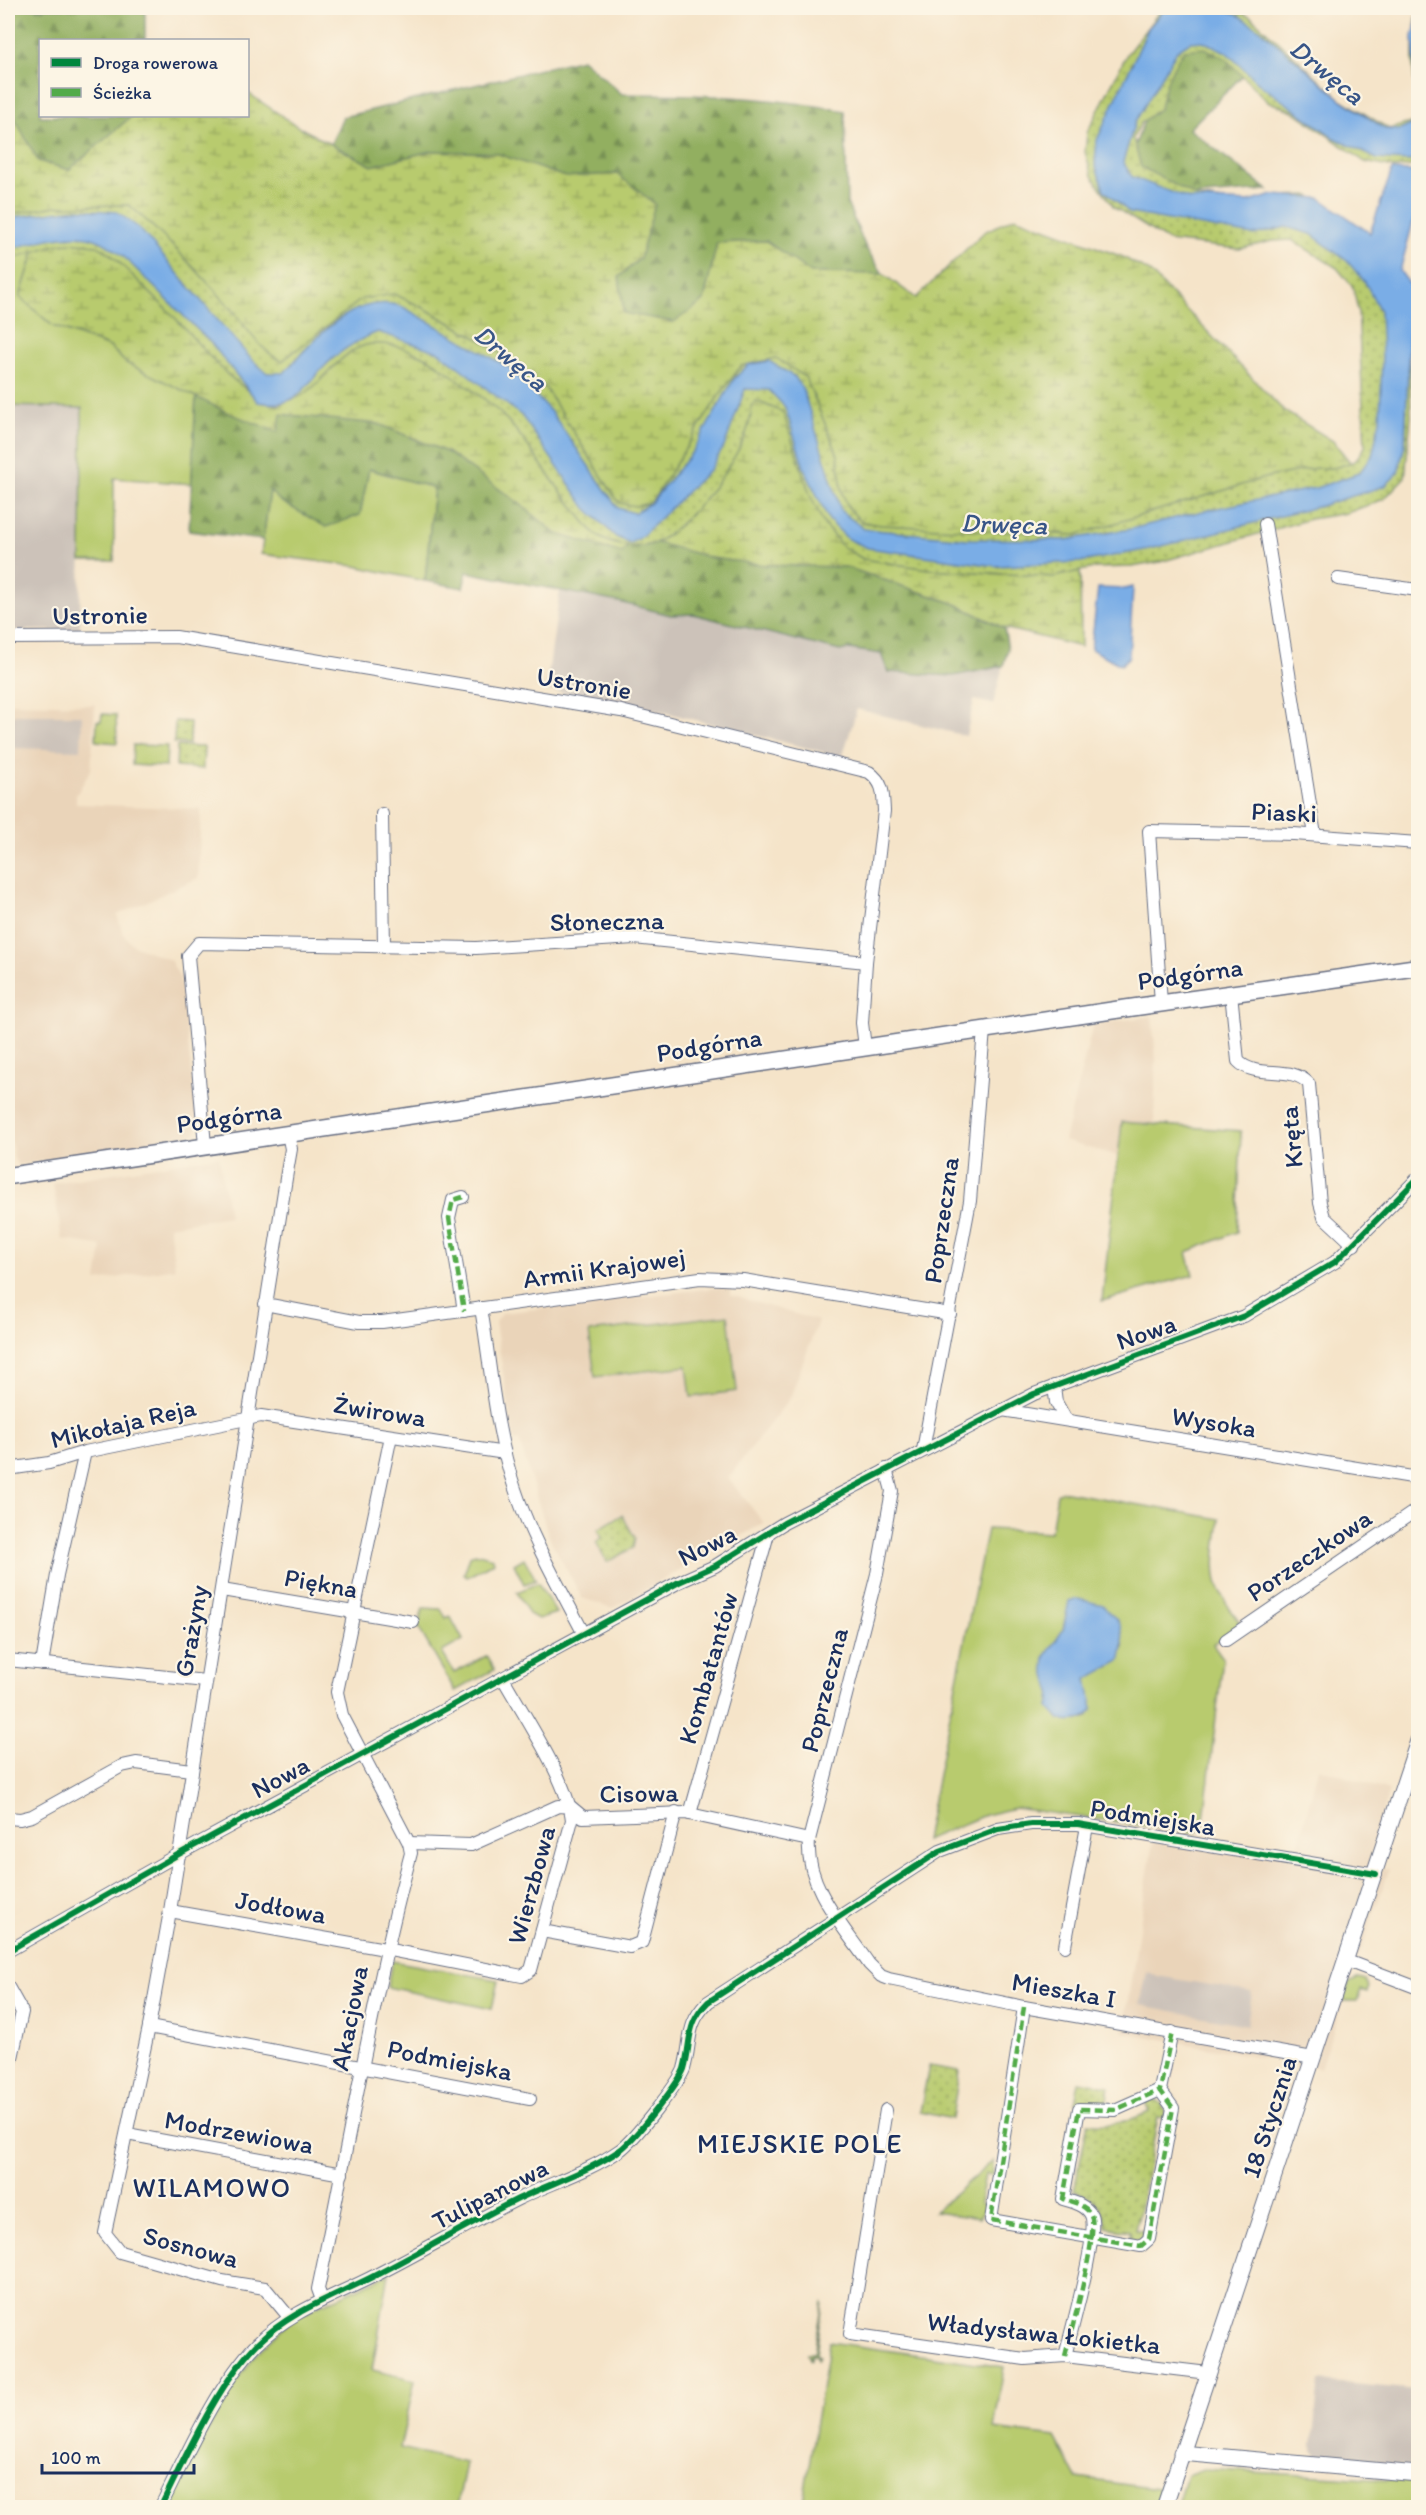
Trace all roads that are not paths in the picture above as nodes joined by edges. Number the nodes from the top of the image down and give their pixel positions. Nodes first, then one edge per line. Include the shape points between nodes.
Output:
1 (1265, 524) dead end
2 (1338, 579) dead end
3 (1419, 590) edge
4 (8, 638) edge
5 (382, 814) dead end
6 (1315, 835) junction
7 (1419, 843) edge
8 (384, 946) junction
9 (866, 962) junction
10 (1419, 967) edge
11 (1231, 993) junction
12 (1161, 1004) junction
13 (984, 1030) junction
14 (865, 1047) junction
15 (288, 1134) junction
16 (205, 1145) junction
17 (8, 1172) edge
18 (1419, 1178) edge
19 (463, 1197) dead end
20 (1354, 1245) junction
21 (265, 1304) junction
22 (481, 1308) junction
23 (464, 1311) junction
24 (950, 1314) junction
25 (1054, 1386) junction
26 (1002, 1410) junction
27 (248, 1418) junction
28 (1066, 1420) junction
29 (391, 1436) junction
30 (923, 1450) junction
31 (85, 1452) junction
32 (505, 1453) junction
33 (8, 1469) edge
34 (886, 1469) junction
35 (1419, 1478) edge
36 (1419, 1509) edge
37 (768, 1534) junction
38 (222, 1590) junction
39 (352, 1611) junction
40 (413, 1622) dead end
41 (584, 1634) junction
42 (1226, 1640) dead end
43 (8, 1659) edge
44 (42, 1664) junction
45 (503, 1678) junction
46 (205, 1681) junction
47 (1419, 1741) edge
48 (363, 1755) junction
49 (191, 1770) junction
50 (571, 1807) junction
51 (676, 1812) junction
52 (690, 1814) junction
53 (8, 1818) edge
54 (1087, 1826) junction
55 (809, 1840) junction
56 (409, 1843) junction
57 (178, 1854) junction
58 (1376, 1874) junction
59 (170, 1911) junction
60 (837, 1916) junction
61 (542, 1931) junction
62 (1065, 1946) dead end
63 (385, 1948) junction
64 (8, 1951) edge
65 (1347, 1961) junction
66 (8, 1987) edge
67 (1419, 1988) edge
68 (1024, 2007) junction
69 (149, 2027) junction
70 (1172, 2032) junction
71 (1313, 2058) junction
72 (361, 2066) junction
73 (8, 2076) edge
74 (1160, 2090) junction
75 (530, 2099) dead end
76 (886, 2110) dead end
77 (127, 2134) junction
78 (342, 2174) junction
79 (1090, 2237) junction
80 (322, 2300) junction
81 (289, 2318) junction
82 (1065, 2356) junction
83 (1208, 2373) junction
84 (1181, 2453) junction
85 (1419, 2474) edge
86 (160, 2508) edge
87 (1164, 2508) edge

1 - 6 street
2 - 3 street
4 - 9 street, Ustronie via 176,637 621,711 869,772 883,789 884,811
5 - 8 street
6 - 7 street, Piaski
6 - 12 street, Piaski via 1149,831
8 - 9 street, Słoneczna via 476,948 634,938
8 - 16 street, Słoneczna via 199,943 188,956
9 - 14 street, Ustronie via 862,1023
10 - 11 main road, Podgórna
11 - 12 main road, Podgórna
11 - 20 street, Kręta via 1238,1061 1246,1068 1301,1077 1308,1084 1320,1203 1324,1217
12 - 13 main road, Podgórna
13 - 14 main road, Podgórna
13 - 24 street, Poprzeczna via 970,1201
14 - 15 main road, Podgórna
15 - 16 main road, Podgórna
15 - 21 street, Grażyny via 291,1149
16 - 17 main road, Podgórna
18 - 20 street, Nowa
19 - 23 street via 453,1200 449,1218
20 - 25 street, Nowa via 1335,1262 1244,1316
21 - 23 street, Armii Krajowej via 359,1322
21 - 27 street, Grażyny
22 - 23 street, Armii Krajowej
22 - 24 street, Armii Krajowej via 700,1278 743,1280
22 - 32 street
24 - 30 street, Poprzeczna
25 - 26 street, Nowa
25 - 28 street via 1056,1402
26 - 28 street, Wysoka
26 - 30 street, Nowa
27 - 29 street, Żwirowa via 261,1416
27 - 31 street, Mikołaja Reja
27 - 38 street, Grażyny
28 - 35 street, Wysoka
29 - 32 street, Żwirowa
29 - 39 street
30 - 34 street, Nowa
31 - 33 street, Mikołaja Reja
31 - 44 street
32 - 41 street via 538,1550
34 - 37 street, Nowa
34 - 55 street, Poprzeczna via 892,1491 877,1574
36 - 42 street, Porzeczkowa
37 - 41 street, Nowa
37 - 52 street, Kombatantów
38 - 39 street, Piękna
38 - 46 street, Grażyny
39 - 40 street, Piękna
39 - 48 street via 337,1692 342,1715
41 - 45 street, Nowa
43 - 44 street
44 - 46 street
45 - 48 street, Nowa
45 - 50 street, Wierzbowa
46 - 49 street, Grażyny
47 - 58 street, 18 Stycznia
48 - 56 street
48 - 57 street, Nowa
49 - 53 street via 129,1764 32,1816
49 - 57 street, Grażyny
50 - 51 street, Cisowa via 584,1817
50 - 56 street, Cisowa via 547,1810 471,1845
50 - 61 street, Wierzbowa via 572,1820
51 - 52 street, Cisowa
51 - 61 street via 642,1942 630,1947
52 - 55 street, Cisowa
54 - 58 street, Podmiejska
54 - 60 street, Podmiejska via 1031,1824 971,1837 940,1851
54 - 62 street
55 - 60 street, Poprzeczna via 807,1856 813,1877
56 - 63 street, Akacjowa via 411,1854
57 - 59 street, Grażyny
57 - 64 street, Nowa
58 - 65 street, 18 Stycznia
59 - 63 street, Jodłowa
59 - 69 street, Grażyny
60 - 68 street, Mieszka I via 881,1976
60 - 80 street, Tulipanowa via 697,2012 690,2027 684,2069 620,2150
61 - 63 street, Wierzbowa via 531,1971 522,1976
63 - 72 street, Akacjowa
65 - 67 street
65 - 71 street, 18 Stycznia
66 - 73 street via 22,2012
68 - 70 street, Mieszka I
68 - 79 street via 991,2220
69 - 72 street, Podmiejska
69 - 77 street, Grażyny
70 - 71 street, Mieszka I
70 - 74 street
71 - 83 street, 18 Stycznia
72 - 75 street, Podmiejska
72 - 78 street, Akacjowa
74 - 79 street via 1173,2108 1149,2239 1141,2246
74 - 79 street via 1115,2110 1079,2109 1063,2199 1090,2212
76 - 82 street, Władysława Łokietka via 850,2334 1025,2360
77 - 78 street, Modrzewiowa
77 - 81 street, Sosnowa via 105,2233 120,2252 222,2281 265,2288
78 - 80 street, Akacjowa via 318,2289
79 - 82 street
80 - 81 street, Tulipanowa
81 - 86 street, Tulipanowa via 257,2345 242,2364 207,2417
82 - 83 street, Władysława Łokietka
83 - 84 street, 18 Stycznia
84 - 85 street
84 - 87 street, 18 Stycznia

